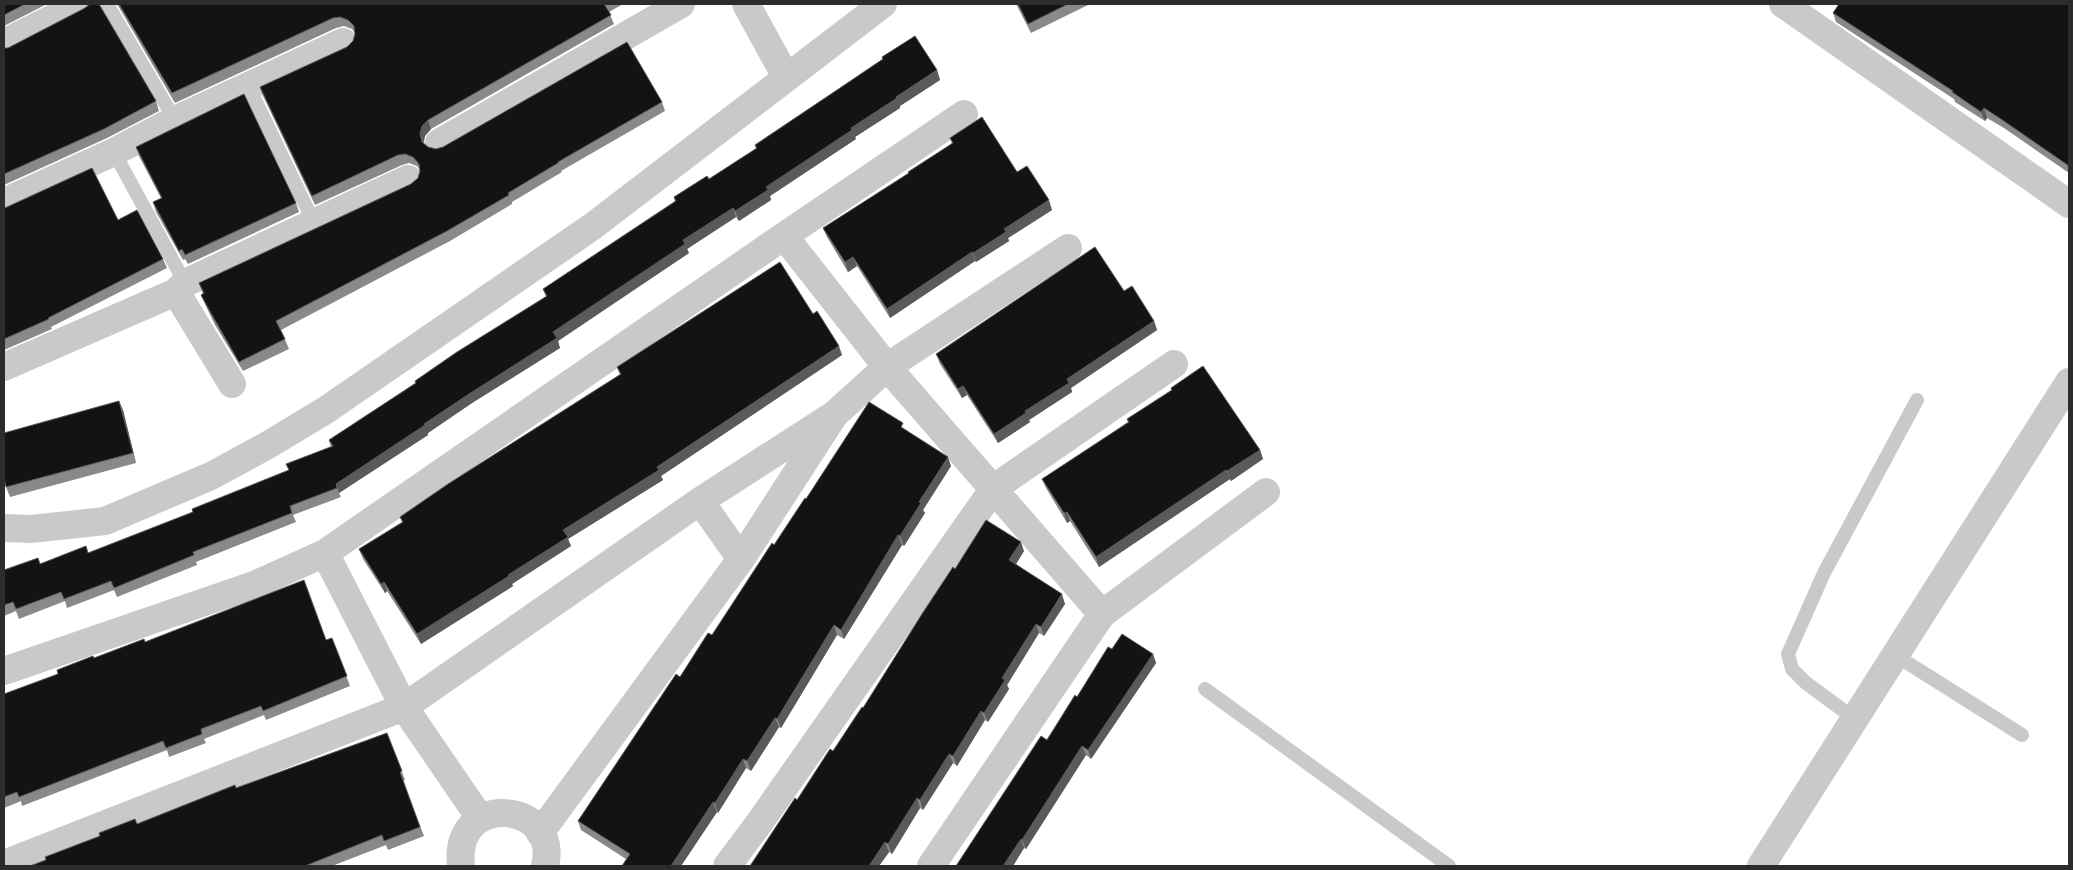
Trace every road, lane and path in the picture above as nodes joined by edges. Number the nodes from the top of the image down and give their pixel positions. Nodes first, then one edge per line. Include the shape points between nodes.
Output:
1 (81, 4) edge
2 (107, 4) edge
3 (681, 4) edge
4 (746, 4) edge
5 (883, 4) edge
6 (1783, 4) edge
7 (1811, 12) edge
8 (343, 42) dead end
9 (4, 43) edge
10 (786, 77) junction
11 (249, 87) junction
12 (964, 114) dead end
13 (175, 120) junction
14 (439, 143) dead end
15 (114, 152) junction
16 (408, 179) dead end
17 (4, 202) edge
18 (2069, 204) edge
19 (314, 223) junction
20 (784, 236) junction
21 (1068, 248) dead end
22 (181, 287) junction
23 (1174, 364) dead end
24 (4, 367) edge
25 (887, 368) junction
26 (2069, 382) edge
27 (232, 384) dead end
28 (1917, 400) dead end
29 (836, 414) junction
30 (994, 488) junction
31 (1266, 492) dead end
32 (700, 501) junction
33 (4, 528) edge
34 (325, 553) junction
35 (741, 559) junction
36 (1102, 614) junction
37 (1895, 655) junction
38 (4, 671) edge
39 (1205, 689) dead end
40 (404, 707) junction
41 (1855, 718) junction
42 (2022, 735) dead end
43 (480, 818) junction
44 (540, 833) junction
45 (4, 864) edge
46 (460, 866) edge
47 (545, 866) edge
48 (727, 866) edge
49 (931, 866) edge
50 (1449, 866) edge
51 (1761, 866) edge

1 - 9 street
2 - 13 lane
3 - 14 street
4 - 10 street
5 - 10 street
6 - 7 street
7 - 18 street
8 - 11 street
10 - 33 street via 593,226 326,410 268,445 212,476 105,521 31,529
11 - 13 street
11 - 19 lane
12 - 20 street
13 - 15 street
15 - 17 street
15 - 22 lane
16 - 19 street
19 - 22 street
20 - 25 street
20 - 34 street
21 - 25 street
22 - 24 street
22 - 27 street
23 - 30 street
25 - 29 street
25 - 30 street
26 - 37 street
28 - 41 lane via 1824,573 1788,654 1792,669 1806,683
29 - 32 street
29 - 35 street
30 - 36 street
30 - 48 street
31 - 36 street
32 - 35 street
32 - 40 street
34 - 38 street via 254,585
34 - 40 street
35 - 44 street
36 - 49 street
37 - 41 street
37 - 42 lane
39 - 50 lane
40 - 43 street
40 - 45 street
41 - 51 street
43 - 44 street via 493,813 520,815 532,822
43 - 46 street via 463,839
44 - 47 street via 546,846

